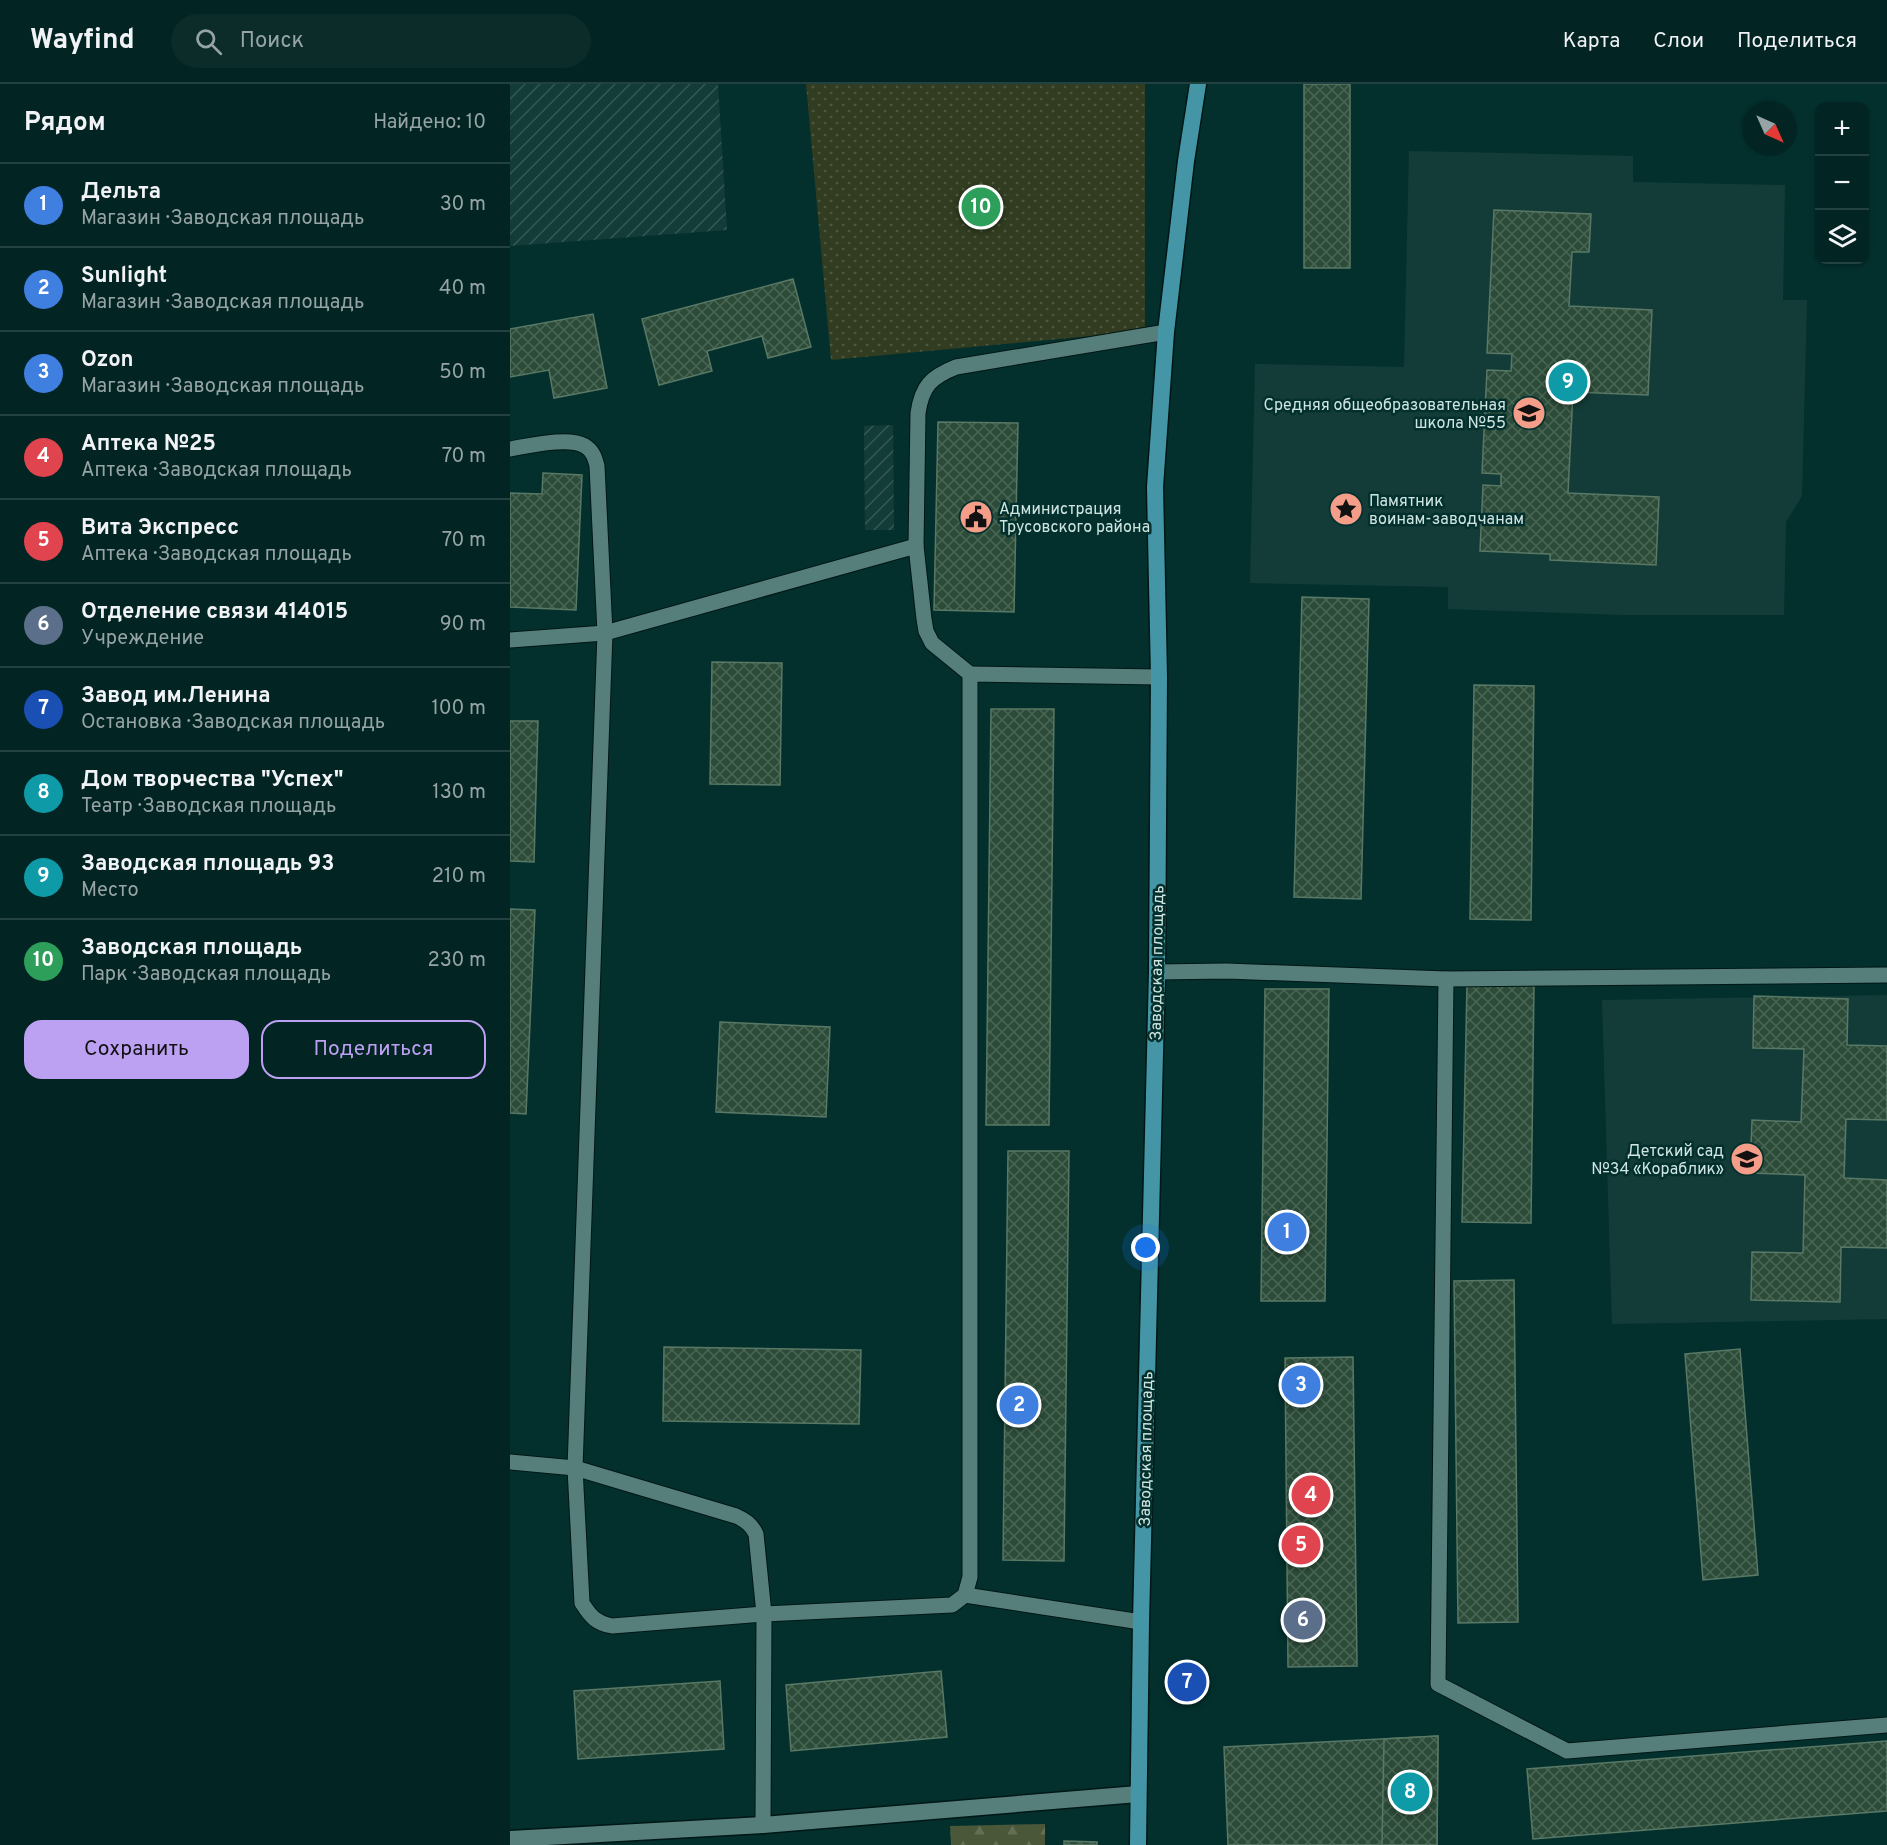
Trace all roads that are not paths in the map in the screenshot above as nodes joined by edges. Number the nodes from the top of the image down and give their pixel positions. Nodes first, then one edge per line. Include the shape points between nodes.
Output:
1 (1198, 84) edge
2 (1166, 332) junction
3 (510, 449) edge
4 (916, 546) junction
5 (605, 633) junction
6 (510, 640) edge
7 (970, 674) junction
8 (1159, 677) junction
9 (1157, 972) junction
10 (1887, 975) edge
11 (1446, 979) junction
12 (510, 1462) edge
13 (576, 1468) junction
14 (965, 1596) junction
15 (764, 1614) junction
16 (1141, 1622) junction
17 (1887, 1725) edge
18 (1138, 1794) junction
19 (763, 1826) junction
20 (510, 1839) edge
21 (1138, 1845) edge

1 - 2 main road, Заводская площадь
2 - 4 lane via 956,367 940,373 926,385 920,399
2 - 8 main road, Заводская площадь via 1155,487
3 - 5 lane via 565,442 587,447 594,454
4 - 5 lane
4 - 7 lane via 926,631 939,650
5 - 6 lane
5 - 13 lane
7 - 8 lane
7 - 14 lane via 970,1565
8 - 9 main road, Заводская площадь
9 - 11 lane
9 - 16 main road, Заводская площадь
10 - 11 lane
11 - 17 lane via 1438,1684 1567,1751
12 - 13 lane
13 - 15 lane via 744,1520 756,1534
13 - 15 lane via 580,1589 582,1603 591,1618 612,1626
14 - 15 lane via 952,1605
14 - 16 lane
15 - 19 lane
16 - 18 main road, Заводская площадь
18 - 19 street
18 - 21 main road, Заводская площадь
19 - 20 street

